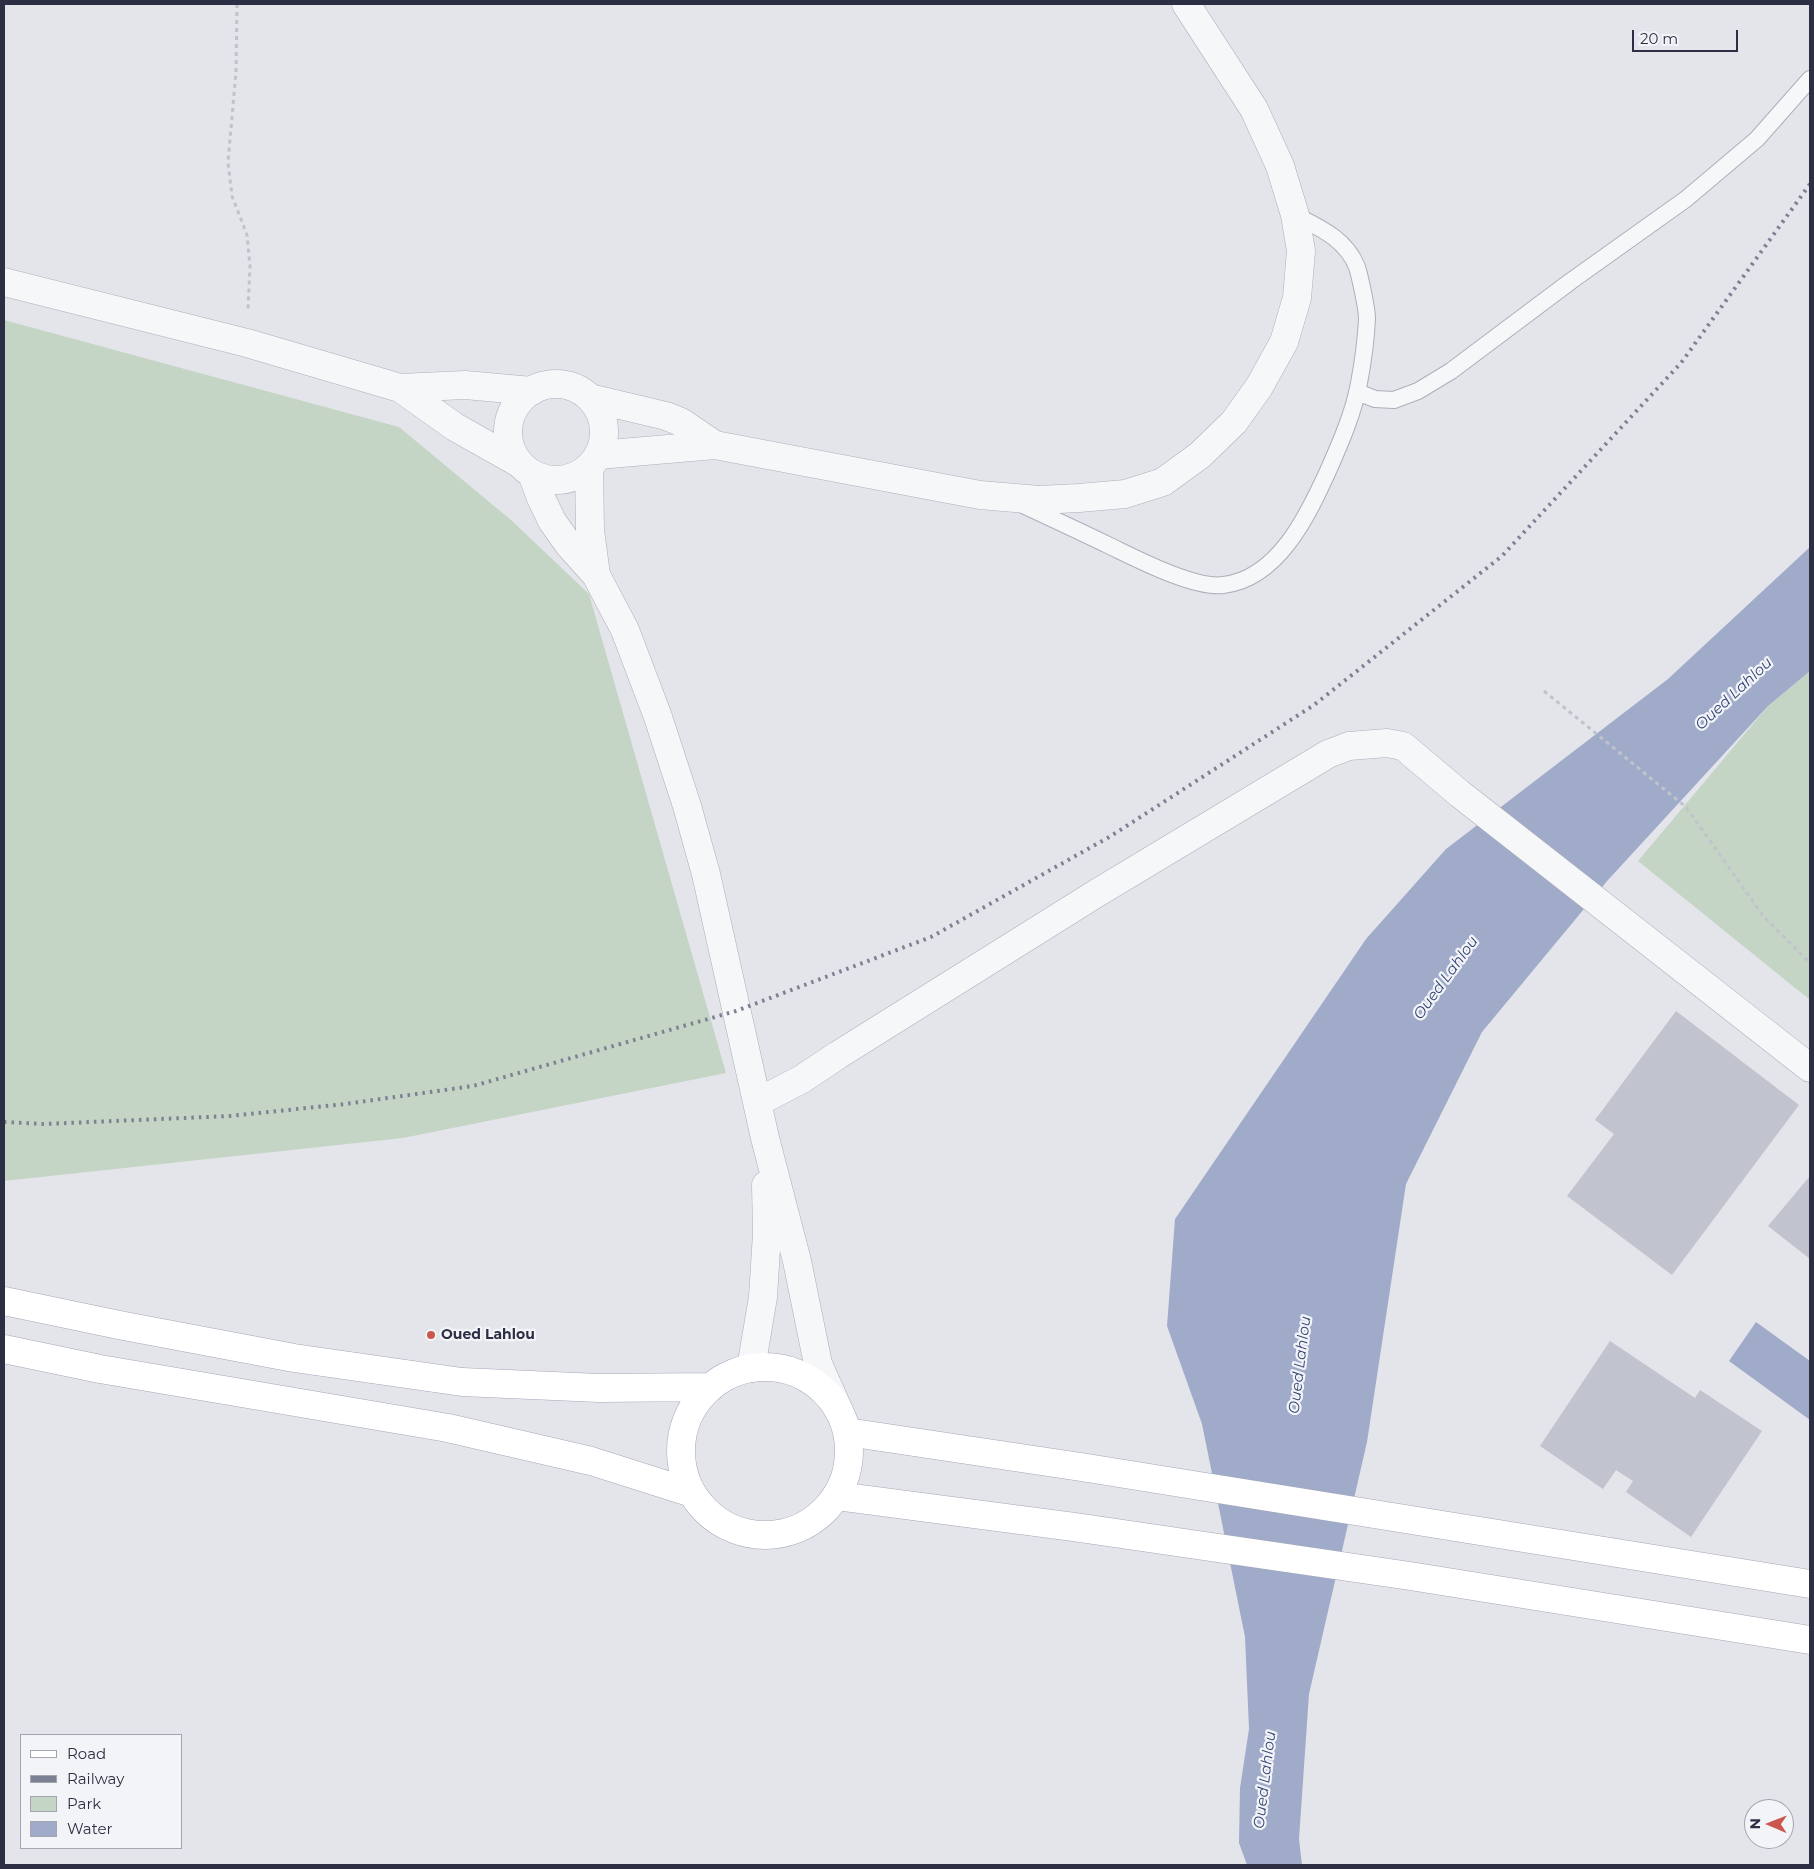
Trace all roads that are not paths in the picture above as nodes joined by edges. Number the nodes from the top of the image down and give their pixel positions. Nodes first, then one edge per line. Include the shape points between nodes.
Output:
1 (1186, 4) edge
2 (1810, 79) edge
3 (1295, 215) junction
4 (4, 282) edge
5 (400, 388) junction
6 (532, 391) junction
7 (1356, 392) junction
8 (590, 398) junction
9 (715, 445) junction
10 (594, 461) junction
11 (526, 469) junction
12 (1005, 497) junction
13 (596, 575) junction
14 (1810, 1068) edge
15 (758, 1102) junction
16 (765, 1138) junction
17 (4, 1301) edge
18 (4, 1349) edge
19 (751, 1368) junction
20 (711, 1387) junction
21 (843, 1422) junction
22 (692, 1493) junction
23 (837, 1496) junction
24 (1810, 1584) edge
25 (1810, 1640) edge

1 - 3 street via 1254,109 1280,166
2 - 7 lane via 1757,139 1686,199 1451,371 1394,400 1375,399
3 - 7 lane via 1330,234 1346,247 1357,267 1367,318
3 - 12 street via 1301,252 1297,298 1284,342 1259,387 1234,422 1200,455 1163,482 1125,494 1038,500
4 - 5 street via 247,343
5 - 6 street via 465,386
5 - 11 street via 455,427
6 - 8 street via 546,385 562,384
6 - 11 street via 517,405 509,424 512,451
7 - 12 lane via 1342,440 1308,514 1285,548 1263,569 1240,582 1221,586 1190,580
8 - 9 street via 666,416
8 - 10 street via 602,419 603,443
9 - 10 street
9 - 12 street
10 - 11 street via 568,479 543,478
10 - 13 street via 590,530
11 - 13 street via 552,521
13 - 15 street via 624,630 658,717 687,806 706,874
14 - 15 street via 1403,746 1387,743 1349,746 1328,754 1097,892 802,1079
15 - 16 street
16 - 19 street via 767,1233 763,1297
16 - 21 street via 797,1261 818,1364
17 - 20 main road via 294,1358 462,1382 600,1388
18 - 22 main road via 100,1369 448,1428 591,1461
19 - 20 main road via 730,1375
19 - 21 main road via 777,1368 802,1375 824,1390
20 - 22 main road via 695,1404 685,1425 681,1448 683,1471
21 - 23 main road via 850,1454 846,1476
21 - 24 main road via 1081,1467
22 - 23 main road via 722,1524 742,1533 763,1536 785,1534 805,1526
23 - 25 main road via 1074,1526

